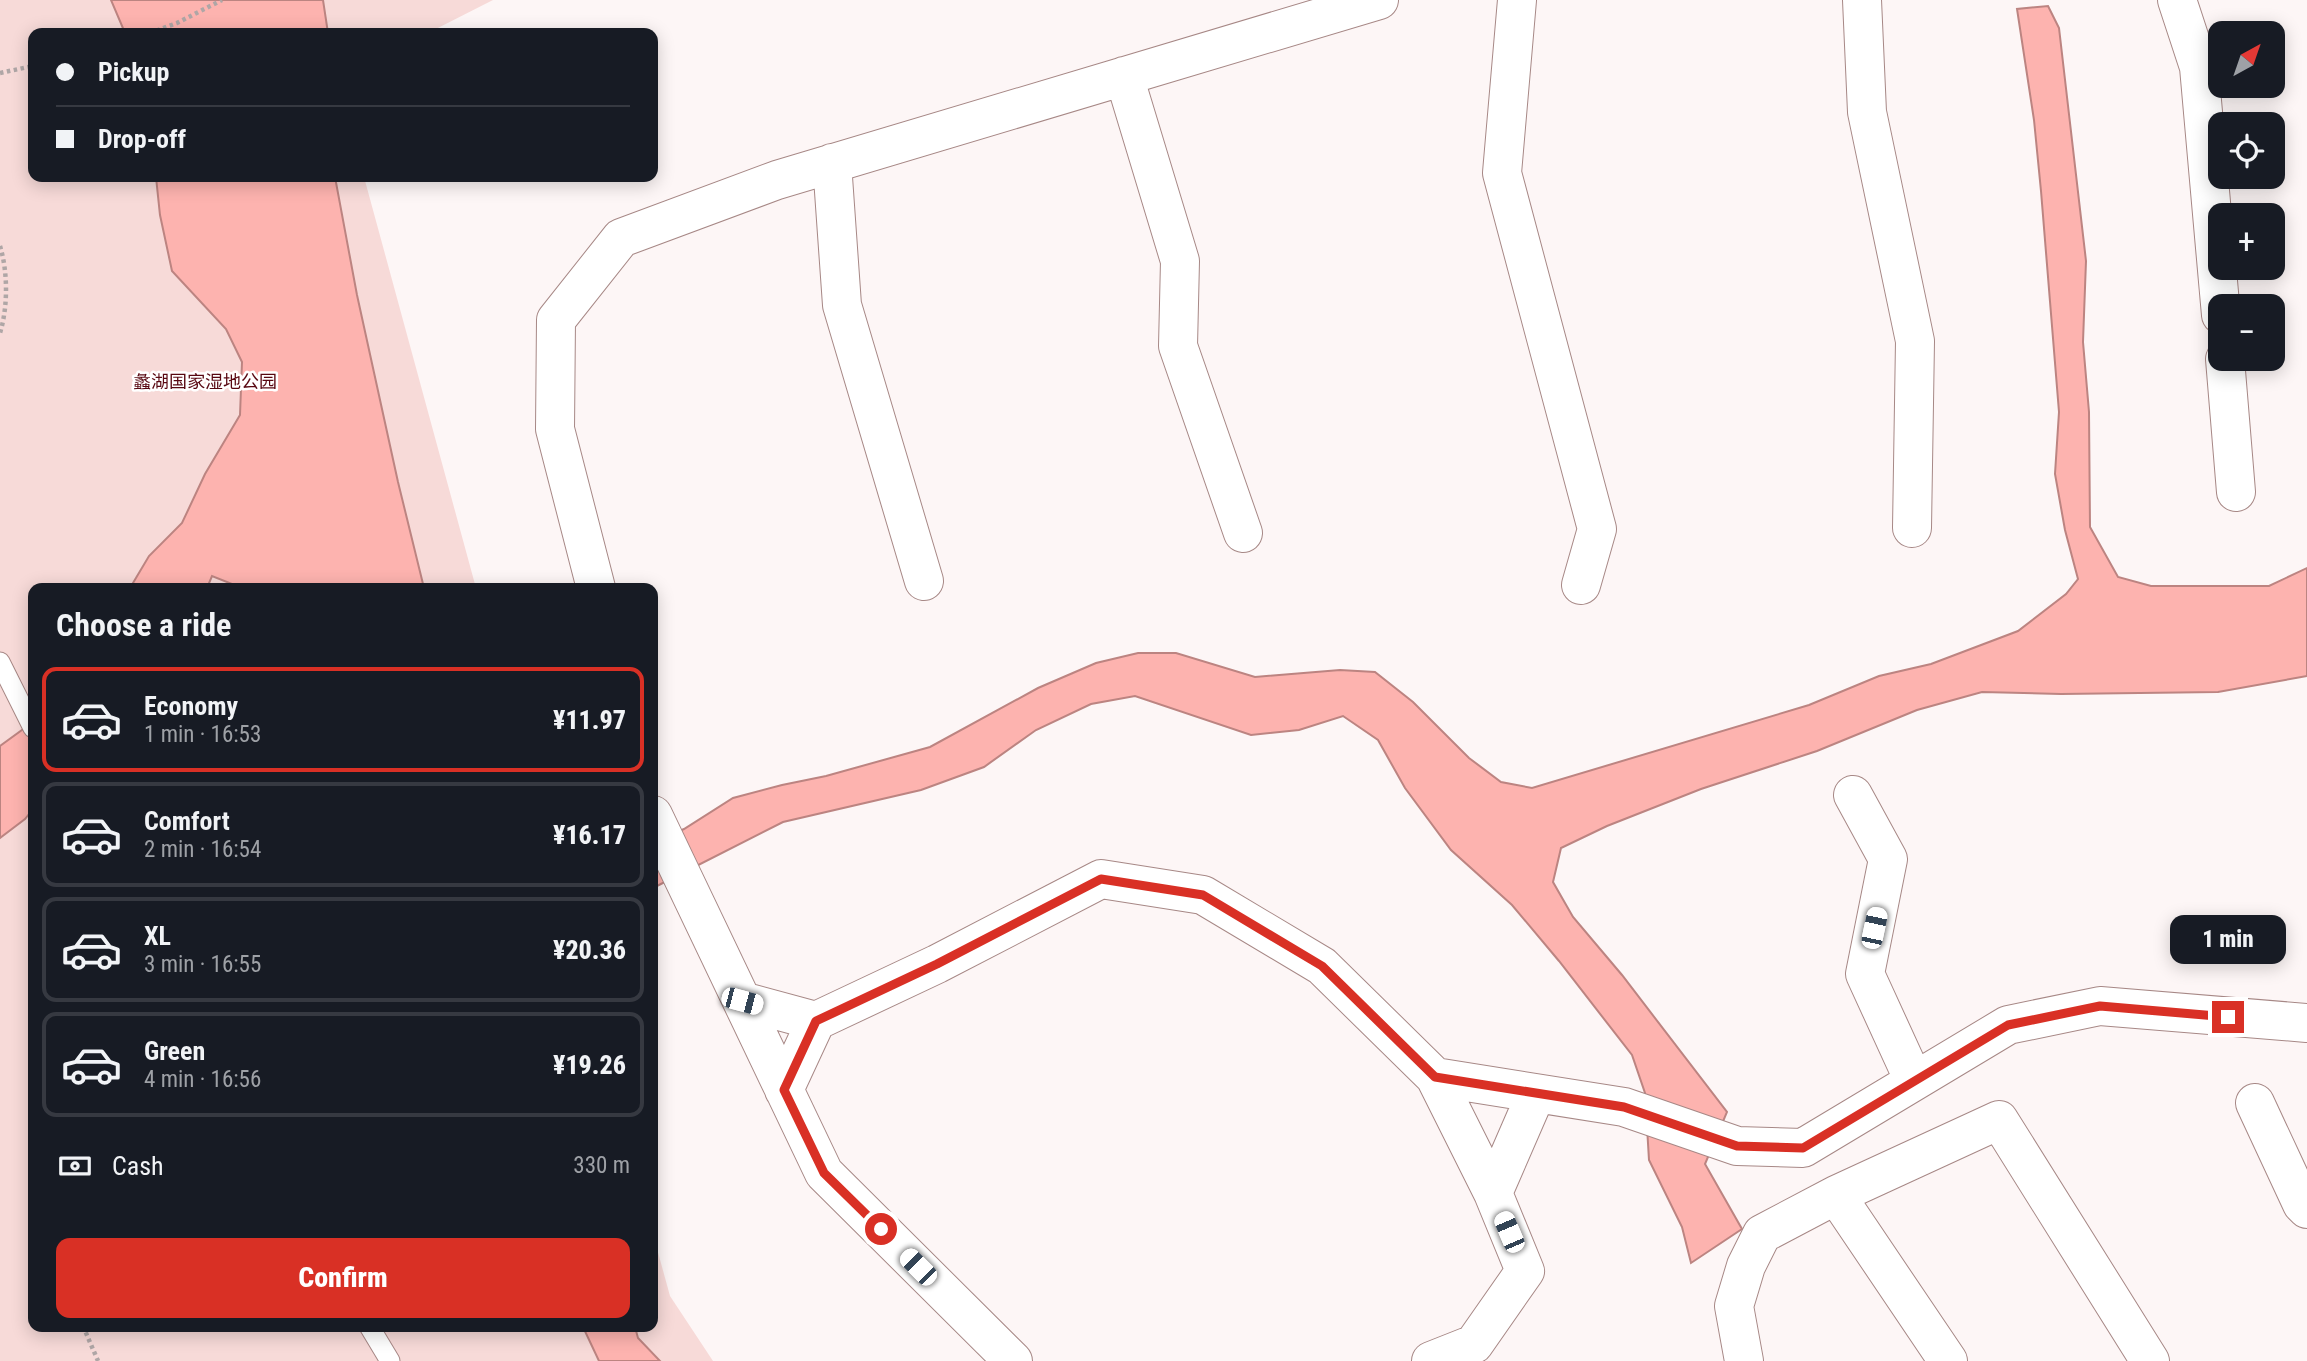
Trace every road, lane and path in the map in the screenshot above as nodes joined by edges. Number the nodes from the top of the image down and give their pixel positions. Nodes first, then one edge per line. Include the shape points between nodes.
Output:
1 (222, 0) edge
2 (1380, 0) edge
3 (1517, 0) edge
4 (1862, 0) edge
5 (2177, 0) edge
6 (164, 28) edge
7 (28, 67) edge
8 (0, 73) edge
9 (1124, 76) junction
10 (832, 163) junction
11 (0, 246) edge
12 (2219, 294) edge
13 (0, 332) edge
14 (2226, 371) edge
15 (2236, 492) dead end
16 (1912, 528) dead end
17 (1243, 533) dead end
18 (925, 581) dead end
19 (595, 583) edge
20 (1581, 584) dead end
21 (0, 662) edge
22 (28, 718) edge
23 (1853, 795) dead end
24 (658, 827) edge
25 (742, 1001) junction
26 (816, 1021) junction
27 (2307, 1023) edge
28 (1435, 1077) junction
29 (1914, 1082) junction
30 (784, 1090) junction
31 (1536, 1094) junction
32 (2255, 1103) dead end
33 (1493, 1193) junction
34 (1836, 1195) junction
35 (2307, 1209) edge
36 (86, 1332) edge
37 (373, 1332) edge
38 (98, 1361) edge
39 (390, 1361) edge
40 (1013, 1361) edge
41 (1432, 1361) edge
42 (1744, 1361) edge
43 (1948, 1361) edge
44 (2150, 1361) edge

1 - 6 path
2 - 9 street
3 - 20 street via 1502,173 1597,529
4 - 16 street via 1867,112 1915,341
5 - 12 street via 2199,67
7 - 8 path
9 - 10 street
9 - 17 street via 1180,261 1178,346
10 - 18 street via 842,304
10 - 19 street via 621,238 556,320 555,429
11 - 13 path via 5,261
14 - 15 street
21 - 22 lane
23 - 29 street via 1888,859 1865,974
24 - 25 street
25 - 26 street
25 - 30 street
26 - 28 street via 1101,879 1203,895 1322,966
26 - 30 street
27 - 29 street via 2100,1006 2008,1025
28 - 31 street
28 - 33 street
29 - 31 street via 1803,1148 1737,1146 1624,1107
30 - 40 street via 824,1173
31 - 33 street
32 - 35 street
33 - 41 street via 1525,1270 1474,1344
34 - 42 street via 1762,1234 1734,1306
34 - 43 street
34 - 44 street via 1999,1120
36 - 38 path
37 - 39 lane

